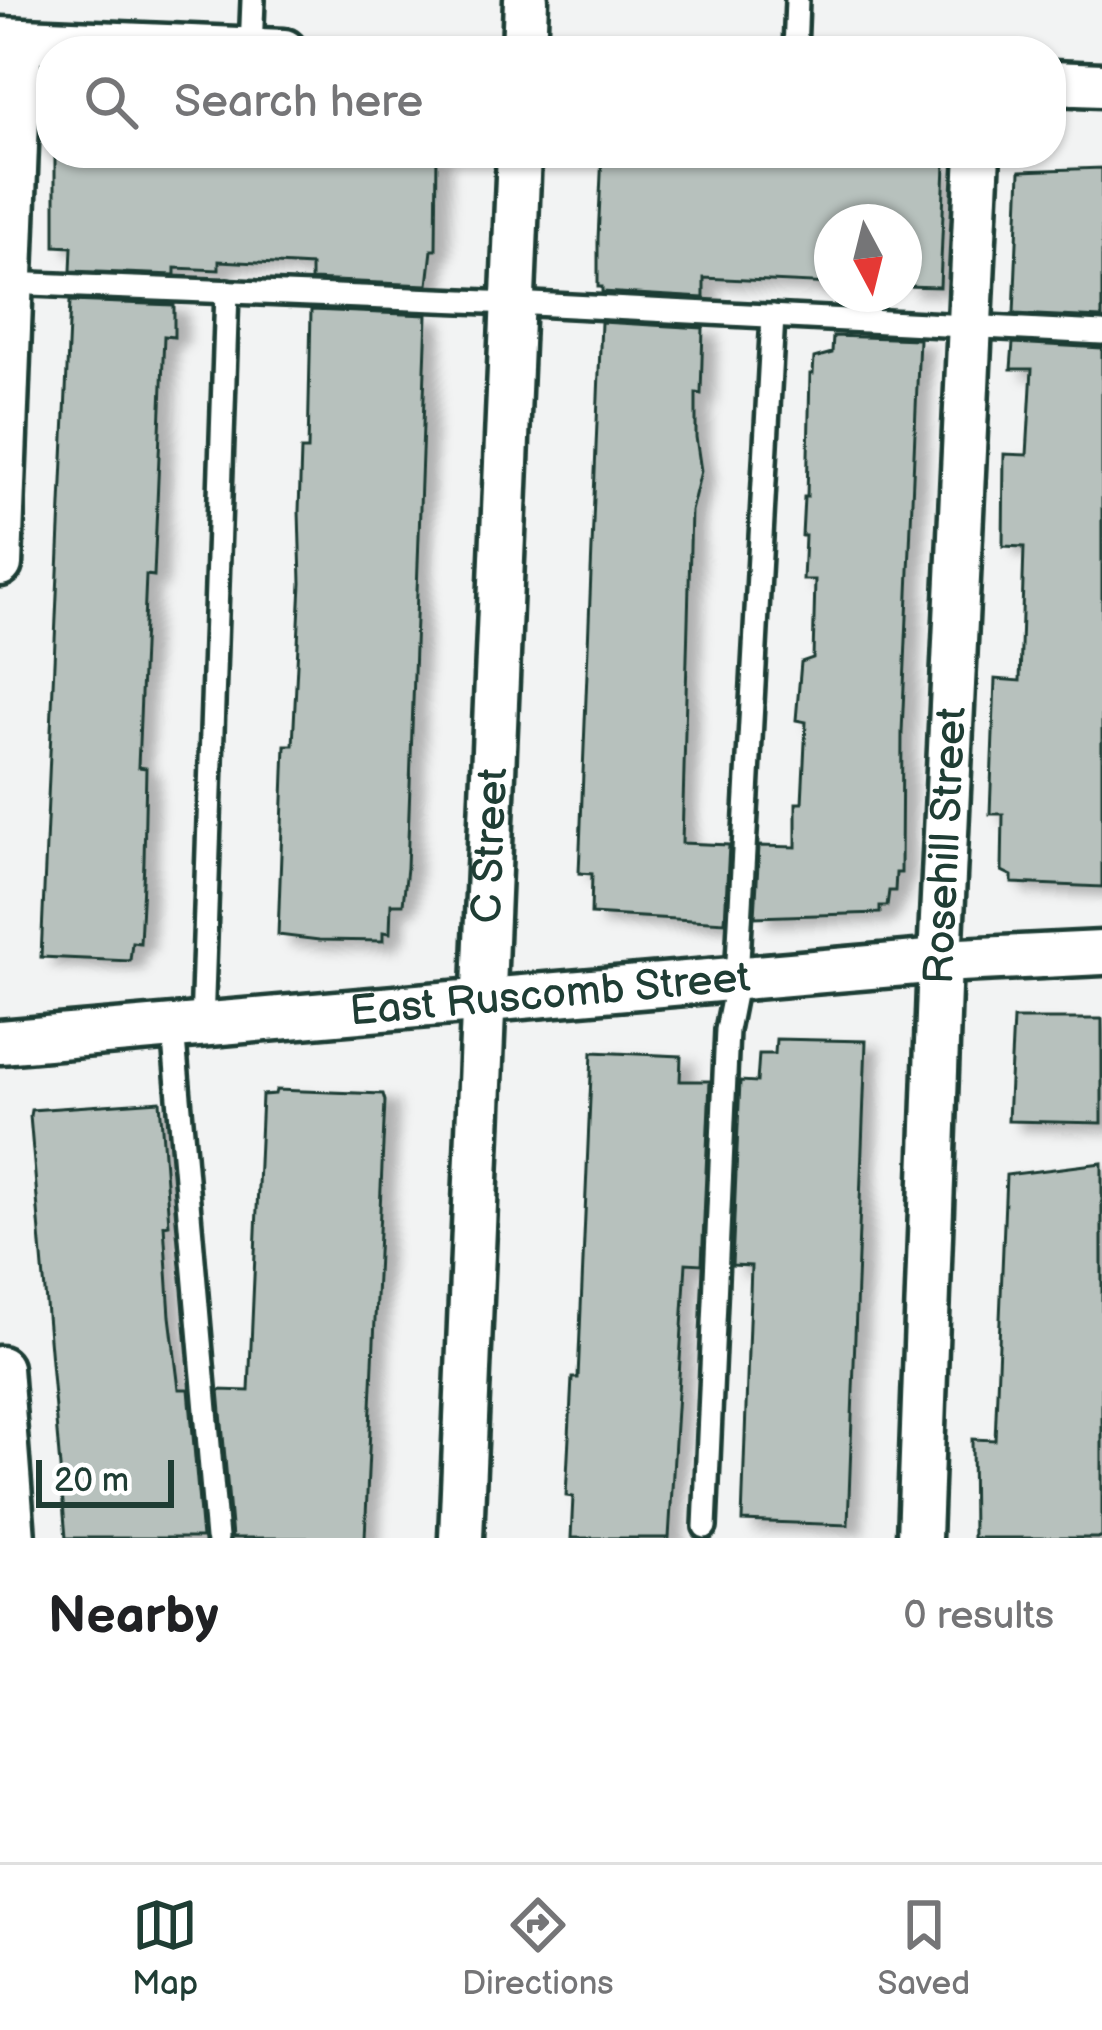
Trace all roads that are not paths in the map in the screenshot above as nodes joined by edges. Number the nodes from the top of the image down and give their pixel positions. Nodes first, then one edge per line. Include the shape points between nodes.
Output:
1 (253, 0) edge
2 (526, 0) edge
3 (797, 0) edge
4 (252, 36) edge
5 (525, 36) edge
6 (796, 36) edge
7 (10, 39) edge
8 (1066, 84) edge
9 (1102, 85) edge
10 (518, 168) edge
11 (978, 168) edge
12 (5, 283) edge
13 (227, 292) junction
14 (513, 303) junction
15 (773, 316) junction
16 (973, 327) junction
17 (1102, 333) edge
18 (0, 564) edge
19 (1102, 953) edge
20 (940, 962) junction
21 (737, 979) junction
22 (483, 1002) junction
23 (188, 1026) junction
24 (0, 1042) edge
25 (0, 1368) edge
26 (705, 1527) dead end
27 (13, 1538) edge
28 (217, 1538) edge
29 (461, 1538) edge
30 (919, 1538) edge

1 - 4 lane
2 - 5 street
3 - 6 lane
7 - 12 street
8 - 9 street
10 - 14 street, C Street
11 - 16 street, Rosehill Street
12 - 13 lane
12 - 18 street
13 - 14 lane
13 - 23 lane
14 - 15 lane
14 - 22 street, C Street
15 - 16 lane
15 - 21 lane
16 - 17 lane
16 - 20 street, Rosehill Street
19 - 20 street, East Ruscomb Street
20 - 21 street, East Ruscomb Street
20 - 30 street, Rosehill Street
21 - 22 street, East Ruscomb Street
21 - 26 lane via 727,1030
22 - 23 street, East Ruscomb Street
22 - 29 street, C Street
23 - 24 street, East Ruscomb Street
23 - 28 lane
25 - 27 street

